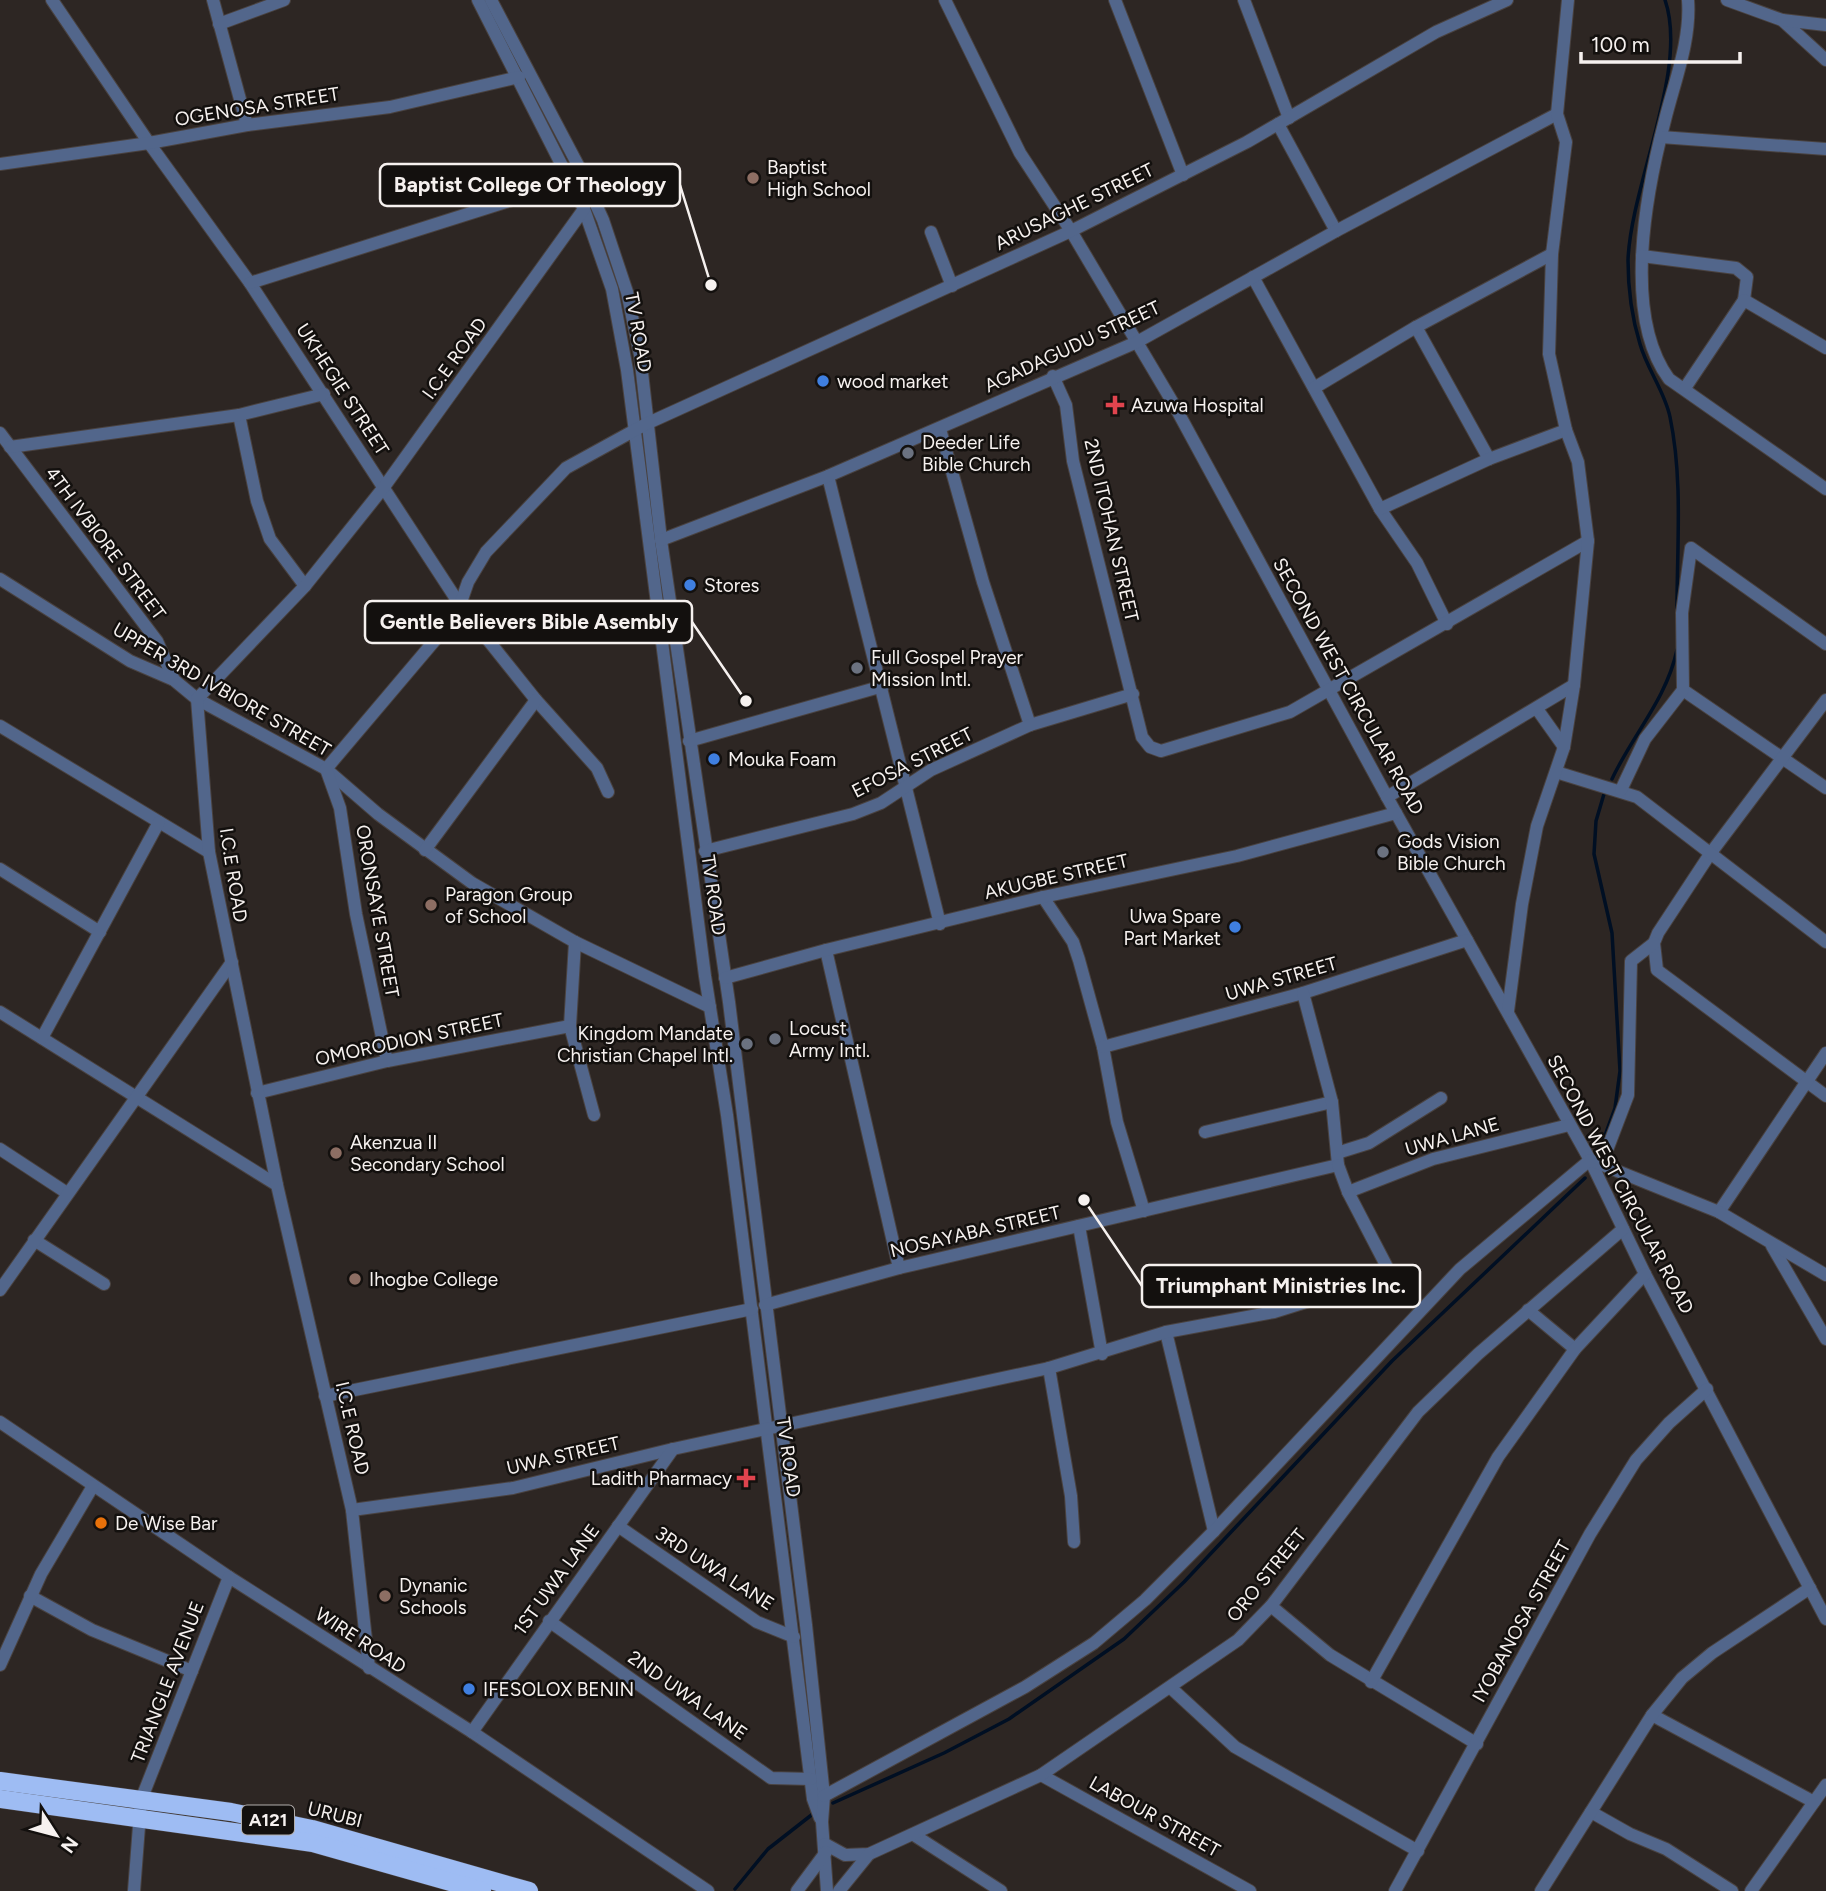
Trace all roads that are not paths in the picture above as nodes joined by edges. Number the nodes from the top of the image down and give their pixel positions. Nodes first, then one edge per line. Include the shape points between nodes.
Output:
1 (52, 0) edge
2 (213, 0) edge
3 (284, 0) edge
4 (478, 0) edge
5 (491, 0) edge
6 (945, 0) edge
7 (1115, 0) edge
8 (1507, 0) edge
9 (1568, 0) edge
10 (1688, 0) edge
11 (1727, 0) edge
12 (1250, 2) edge
13 (1782, 20) junction
14 (219, 24) junction
15 (1826, 25) edge
16 (1826, 60) edge
17 (519, 77) junction
18 (1557, 114) junction
19 (1284, 121) junction
20 (247, 125) junction
21 (1661, 137) junction
22 (149, 143) junction
23 (1826, 149) edge
24 (0, 164) edge
25 (566, 173) junction
26 (1184, 174) junction
27 (584, 209) junction
28 (1336, 230) junction
29 (1071, 231) junction
30 (931, 232) dead end
31 (1552, 254) junction
32 (1642, 256) junction
33 (1253, 277) junction
34 (250, 283) junction
35 (952, 286) junction
36 (1744, 300) junction
37 (1416, 327) junction
38 (1137, 342) junction
39 (1826, 348) edge
40 (1053, 376) junction
41 (1314, 388) junction
42 (1685, 388) junction
43 (324, 394) junction
44 (239, 415) junction
45 (641, 427) junction
46 (940, 429) junction
47 (1566, 430) junction
48 (0, 433) edge
49 (10, 447) junction
50 (1489, 459) junction
51 (828, 476) junction
52 (384, 487) junction
53 (1826, 489) edge
54 (1380, 509) junction
55 (661, 540) junction
56 (1588, 541) junction
57 (0, 579) edge
58 (304, 586) junction
59 (460, 605) junction
60 (1447, 624) junction
61 (1826, 644) edge
62 (174, 680) junction
63 (1574, 685) junction
64 (883, 686) junction
65 (1331, 690) junction
66 (1684, 690) junction
67 (1133, 694) junction
68 (197, 699) junction
69 (536, 700) junction
70 (1826, 700) edge
71 (1537, 709) junction
72 (1030, 725) junction
73 (0, 726) edge
74 (690, 741) junction
75 (1564, 747) junction
76 (1786, 758) junction
77 (326, 769) junction
78 (1556, 772) junction
79 (905, 786) junction
80 (1826, 788) edge
81 (1621, 790) junction
82 (608, 792) dead end
83 (1387, 797) junction
84 (1396, 813) junction
85 (159, 822) junction
86 (425, 850) junction
87 (705, 851) junction
88 (209, 852) junction
89 (1710, 854) junction
90 (0, 869) edge
91 (1043, 897) junction
92 (940, 924) junction
93 (100, 932) junction
94 (1467, 940) junction
95 (575, 942) junction
96 (1826, 942) edge
97 (1654, 943) junction
98 (826, 950) junction
99 (232, 962) junction
100 (725, 978) junction
101 (1303, 993) junction
102 (710, 1007) junction
103 (0, 1012) edge
104 (1508, 1012) junction
105 (570, 1026) junction
106 (42, 1038) junction
107 (1103, 1047) junction
108 (1826, 1053) edge
109 (387, 1061) junction
110 (736, 1065) junction
111 (719, 1070) junction
112 (1806, 1083) junction
113 (257, 1093) junction
114 (1826, 1096) edge
115 (137, 1097) junction
116 (1441, 1098) dead end
117 (1332, 1101) junction
118 (594, 1115) dead end
119 (1569, 1125) junction
120 (1205, 1132) dead end
121 (0, 1149) edge
122 (1338, 1159) junction
123 (1596, 1162) junction
124 (276, 1185) junction
125 (1348, 1192) junction
126 (67, 1193) junction
127 (1144, 1211) junction
128 (1719, 1212) junction
129 (1079, 1226) junction
130 (1623, 1229) junction
131 (34, 1240) junction
132 (1770, 1243) junction
133 (899, 1268) junction
134 (1824, 1270) edge
135 (1645, 1275) junction
136 (104, 1284) dead end
137 (1, 1287) edge
138 (759, 1307) junction
139 (1528, 1310) junction
140 (1166, 1332) junction
141 (1826, 1339) edge
142 (1575, 1349) junction
143 (1102, 1354) junction
144 (1049, 1368) junction
145 (1707, 1389) junction
146 (326, 1396) junction
147 (0, 1422) edge
148 (780, 1428) junction
149 (766, 1432) junction
150 (673, 1449) junction
151 (93, 1486) junction
152 (352, 1510) junction
153 (618, 1526) junction
154 (1214, 1531) junction
155 (1074, 1542) dead end
156 (229, 1577) junction
157 (1810, 1588) junction
158 (30, 1597) junction
159 (1271, 1606) junction
160 (1826, 1619) edge
161 (550, 1621) junction
162 (794, 1637) junction
163 (0, 1665) edge
164 (369, 1668) junction
165 (192, 1671) junction
166 (1371, 1682) junction
167 (1171, 1688) junction
168 (1652, 1715) junction
169 (472, 1732) junction
170 (1477, 1744) junction
171 (1041, 1775) junction
172 (811, 1779) junction
173 (0, 1781) edge
174 (1826, 1785) edge
175 (824, 1796) junction
176 (0, 1799) edge
177 (1814, 1801) junction
178 (140, 1809) junction
179 (1591, 1812) junction
180 (822, 1822) junction
181 (914, 1835) junction
182 (825, 1848) junction
183 (1418, 1851) junction
184 (869, 1854) junction
185 (709, 1889) edge
186 (134, 1891) edge
187 (482, 1891) edge
188 (530, 1891) edge
189 (797, 1891) edge
190 (827, 1891) edge
191 (839, 1891) edge
192 (1001, 1891) edge
193 (1250, 1891) edge
194 (1395, 1891) edge
195 (1541, 1891) edge
196 (1732, 1891) edge
197 (1751, 1891) edge

1 - 22 street, UKHEGIE STREET
2 - 14 street
3 - 14 street
4 - 17 street, TV ROAD
5 - 45 street, TV ROAD via 603,220 627,292 640,355
6 - 29 street, SECOND WEST CIRCULAR ROAD via 1020,153
7 - 26 street
8 - 19 street, ARUSAGHE STREET via 1436,32
9 - 18 street
10 - 21 street via 1690,26
11 - 13 street
12 - 19 street
13 - 15 street
13 - 16 street
14 - 20 street
17 - 20 street, OGENOSA STREET via 390,107
17 - 25 street, TV ROAD
18 - 28 street, AGADAGUDU STREET
18 - 31 street via 1566,142
19 - 26 street, ARUSAGHE STREET
19 - 28 street
20 - 22 street, OGENOSA STREET
21 - 23 street
21 - 32 street
22 - 24 street, OGENOSA STREET
22 - 34 street, UKHEGIE STREET
25 - 27 street, TV ROAD
25 - 34 street via 512,200
26 - 29 street, ARUSAGHE STREET
27 - 45 street, TV ROAD via 612,289
27 - 52 street, I.C.E ROAD
28 - 33 street, AGADAGUDU STREET
29 - 35 street, ARUSAGHE STREET
29 - 38 street, SECOND WEST CIRCULAR ROAD
30 - 35 street
31 - 37 street
31 - 47 street via 1549,354
32 - 36 street via 1736,268 1747,277
32 - 42 street via 1652,349 1669,379
33 - 38 street, AGADAGUDU STREET
33 - 41 street
34 - 43 street, UKHEGIE STREET
35 - 45 street, ARUSAGHE STREET
36 - 39 street
36 - 42 street
37 - 41 street
37 - 50 street
38 - 40 street, AGADAGUDU STREET
38 - 65 street, SECOND WEST CIRCULAR ROAD
40 - 46 street, AGADAGUDU STREET
40 - 67 street, 2ND ITOHAN STREET via 1066,405 1073,461
41 - 54 street
42 - 53 street via 1690,396
43 - 44 street
43 - 52 street, UKHEGIE STREET
44 - 49 street
44 - 58 street via 270,539
45 - 55 street, TV ROAD
45 - 59 street, ARUSAGHE STREET via 566,468 486,552
45 - 102 street, TV ROAD
46 - 51 street, AGADAGUDU STREET
46 - 72 street
47 - 50 street
47 - 56 street via 1577,462
48 - 49 street, 4TH IVBIORE STREET
49 - 62 street, 4TH IVBIORE STREET via 157,641
50 - 54 street
51 - 55 street, AGADAGUDU STREET
51 - 64 street
52 - 58 street, I.C.E ROAD
52 - 59 street, UKHEGIE STREET
54 - 60 street via 1417,564
55 - 74 street, TV ROAD
56 - 60 street
56 - 63 street
57 - 62 street, UPPER 3RD IVBIORE STREET via 130,661
58 - 68 street, I.C.E ROAD
59 - 69 street, UKHEGIE STREET
59 - 77 street, ARUSAGHE STREET
60 - 65 street
61 - 66 street via 1691,548 1682,613
62 - 68 street, UPPER 3RD IVBIORE STREET
63 - 71 street
63 - 75 street
64 - 74 street
64 - 79 street
65 - 67 street, 2ND ITOHAN STREET via 1290,712 1161,751 1142,737
65 - 83 street, SECOND WEST CIRCULAR ROAD
66 - 76 street
66 - 81 street via 1645,739
67 - 72 street, EFOSA STREET
68 - 77 street, UPPER 3RD IVBIORE STREET
68 - 88 street, I.C.E ROAD
69 - 82 street, UKHEGIE STREET via 597,768
69 - 86 street
70 - 76 street
71 - 75 street
71 - 83 street
72 - 79 street, EFOSA STREET
73 - 85 street
74 - 87 street, TV ROAD
75 - 78 street
76 - 80 street
76 - 89 street
77 - 86 street, UPPER 3RD IVBIORE STREET
77 - 109 street, ORONSAYE STREET via 340,808 356,914
78 - 81 street
78 - 104 street via 1537,826
79 - 87 street, EFOSA STREET via 881,803 853,814
79 - 92 street
81 - 89 street via 1637,797
83 - 84 street, SECOND WEST CIRCULAR ROAD
84 - 91 street, AKUGBE STREET via 1237,856
84 - 94 street, SECOND WEST CIRCULAR ROAD
85 - 88 street
85 - 93 street
86 - 95 street, UPPER 3RD IVBIORE STREET via 472,883
87 - 100 street, TV ROAD
88 - 99 street, I.C.E ROAD
89 - 96 street
89 - 97 street
90 - 93 street
91 - 92 street, AKUGBE STREET
91 - 107 street via 1073,942
92 - 98 street, AKUGBE STREET
93 - 106 street
94 - 101 street, UWA STREET
94 - 104 street, SECOND WEST CIRCULAR ROAD
95 - 102 street, UPPER 3RD IVBIORE STREET
95 - 105 street
97 - 112 street via 1657,970
97 - 123 street via 1631,961 1629,1085
98 - 100 street, AKUGBE STREET
98 - 133 street
99 - 113 street, I.C.E ROAD
99 - 115 street
100 - 110 street, TV ROAD
101 - 107 street, UWA STREET
101 - 117 street
102 - 111 street, TV ROAD
103 - 106 street
104 - 119 street, SECOND WEST CIRCULAR ROAD
105 - 109 street, OMORODION STREET
105 - 118 street
106 - 115 street
107 - 127 street via 1117,1122
108 - 112 street
109 - 113 street, OMORODION STREET
110 - 111 street
110 - 138 street, TV ROAD
111 - 138 street, TV ROAD
112 - 114 street
112 - 128 street
113 - 124 street, I.C.E ROAD
115 - 124 street
115 - 126 street
116 - 122 street, NOSAYABA STREET
117 - 120 street
117 - 122 street
119 - 123 street, SECOND WEST CIRCULAR ROAD
119 - 125 street, UWA LANE via 1433,1159
121 - 126 street
122 - 125 street
122 - 127 street, NOSAYABA STREET
123 - 128 street
123 - 130 street, SECOND WEST CIRCULAR ROAD
123 - 154 street via 1460,1269
124 - 146 street, I.C.E ROAD
125 - 140 street, UWA STREET via 1386,1265 1376,1280 1274,1312
126 - 131 street
127 - 129 street, NOSAYABA STREET
128 - 132 street
129 - 133 street, NOSAYABA STREET
129 - 143 street
130 - 135 street, SECOND WEST CIRCULAR ROAD
130 - 139 street, ORO STREET
131 - 136 street
131 - 137 street
132 - 134 street
132 - 141 street
133 - 138 street, NOSAYABA STREET
135 - 142 street
135 - 145 street, SECOND WEST CIRCULAR ROAD
138 - 146 street, NOSAYABA STREET
138 - 148 street, TV ROAD
138 - 149 street, TV ROAD
139 - 142 street
139 - 159 street, ORO STREET via 1418,1412
140 - 143 street, UWA STREET
140 - 154 street
142 - 166 street via 1498,1457
143 - 144 street, UWA STREET
144 - 148 street, UWA STREET
144 - 155 street via 1071,1496
145 - 157 street, SECOND WEST CIRCULAR ROAD
145 - 170 street, IYOBANOSA STREET via 1636,1460 1590,1534
146 - 152 street, I.C.E ROAD
147 - 151 street, WIRE ROAD
148 - 149 street, UWA STREET
148 - 175 street, TV ROAD
149 - 150 street, UWA STREET
149 - 162 street, TV ROAD
150 - 152 street, UWA STREET via 513,1488
150 - 153 street, 1ST UWA LANE
151 - 156 street, WIRE ROAD
151 - 158 street
152 - 164 street, I.C.E ROAD
153 - 161 street, 1ST UWA LANE
153 - 162 street, 3RD UWA LANE via 757,1622
154 - 175 street via 1094,1643 1025,1687
156 - 164 street, WIRE ROAD
156 - 165 street, TRIANGLE AVENUE
157 - 160 street, SECOND WEST CIRCULAR ROAD
157 - 168 street via 1712,1653 1682,1678
158 - 163 street
158 - 165 street
159 - 166 street
159 - 167 street, ORO STREET via 1238,1640
161 - 169 street, 1ST UWA LANE
161 - 172 street, 2ND UWA LANE via 771,1778
162 - 172 street, TV ROAD
164 - 169 street, WIRE ROAD
165 - 178 street, TRIANGLE AVENUE
166 - 170 street
167 - 171 street, ORO STREET
167 - 183 street via 1235,1747
168 - 177 street
168 - 179 street
169 - 185 street, WIRE ROAD
170 - 183 street, IYOBANOSA STREET
171 - 181 street, ORO STREET
171 - 193 street, LABOUR STREET
172 - 180 street, TV ROAD
173 - 178 highway, URUBI / A121
174 - 177 street
175 - 180 street, TV ROAD
176 - 178 highway, URUBI / A121
177 - 197 street
178 - 186 street, TRIANGLE AVENUE
178 - 187 highway, URUBI / A121 via 313,1843
178 - 188 highway, URUBI / A121 via 231,1812 312,1829
179 - 195 street
179 - 196 street via 1667,1849
180 - 182 street, TV ROAD
181 - 184 street, ORO STREET
181 - 192 street
182 - 184 street via 845,1855
182 - 189 street
182 - 190 street, TV ROAD
183 - 194 street, IYOBANOSA STREET
184 - 191 street, ORO STREET

